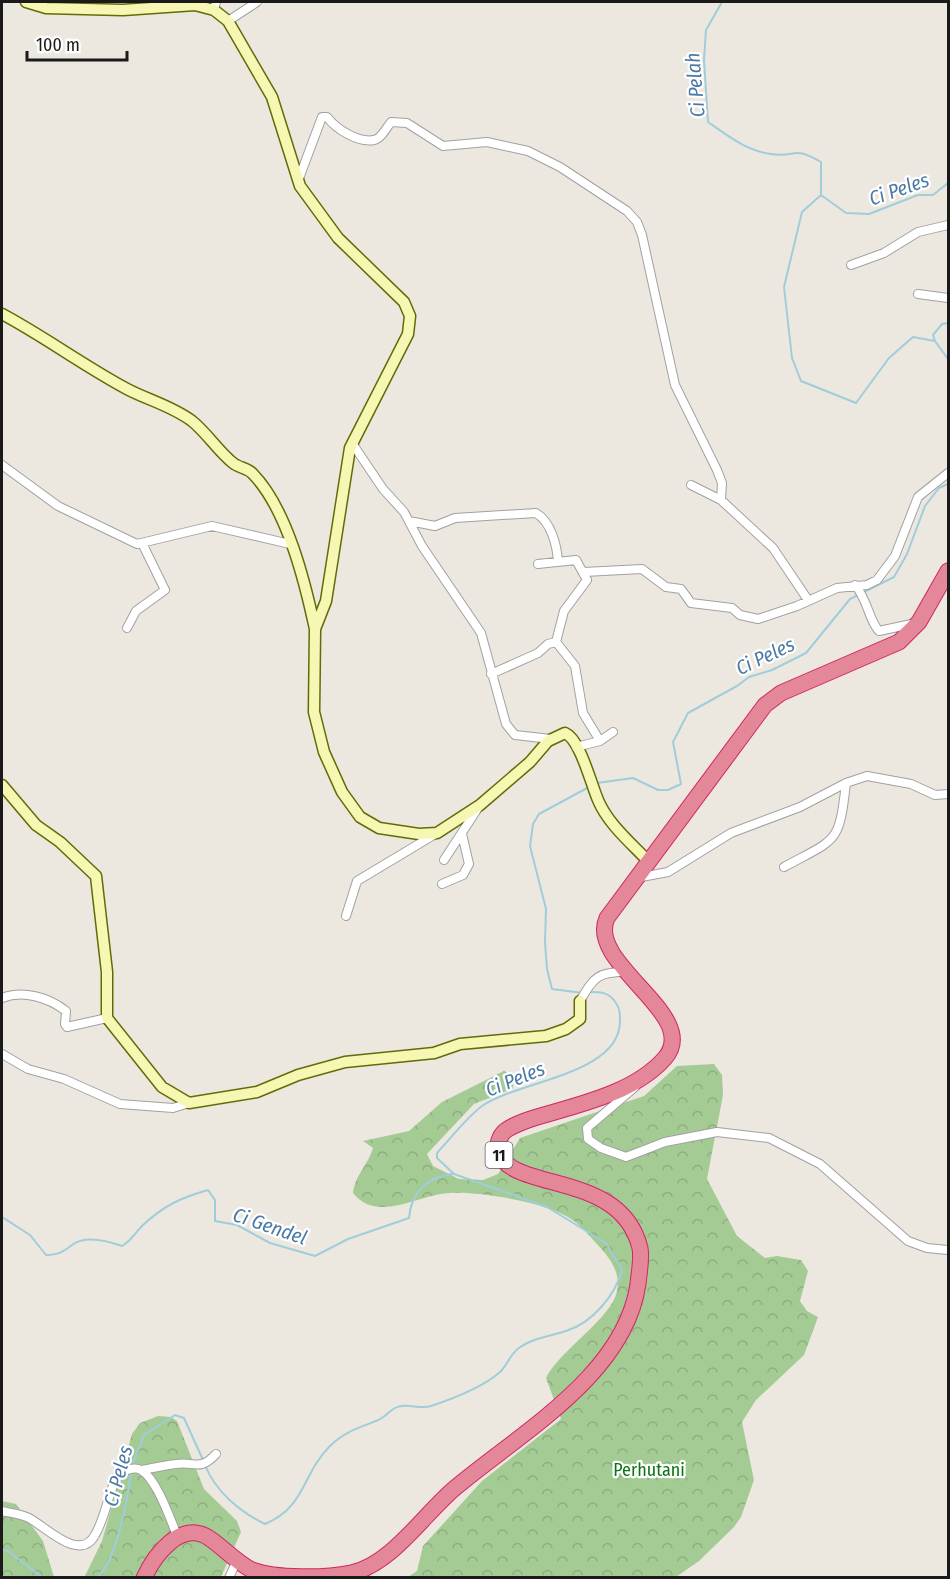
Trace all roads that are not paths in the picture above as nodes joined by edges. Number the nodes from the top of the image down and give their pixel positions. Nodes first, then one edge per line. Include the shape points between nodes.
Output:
1 (29, 2) edge
2 (257, 2) edge
3 (215, 6) edge
4 (228, 21) junction
5 (298, 181) junction
6 (948, 225) edge
7 (851, 265) dead end
8 (918, 294) dead end
9 (948, 298) edge
10 (2, 314) edge
11 (352, 443) junction
12 (2, 465) edge
13 (948, 473) edge
14 (691, 485) dead end
15 (721, 500) junction
16 (409, 521) junction
17 (142, 543) junction
18 (290, 544) junction
19 (558, 562) junction
20 (538, 564) dead end
21 (948, 571) edge
22 (584, 572) junction
23 (860, 590) junction
24 (808, 600) junction
25 (919, 622) junction
26 (128, 627) dead end
27 (315, 629) junction
28 (556, 642) junction
29 (491, 674) junction
30 (614, 732) dead end
31 (551, 739) junction
32 (600, 741) junction
33 (576, 747) junction
34 (846, 783) junction
35 (2, 785) edge
36 (948, 794) edge
37 (480, 805) junction
38 (437, 832) junction
39 (462, 834) junction
40 (652, 858) junction
41 (444, 860) dead end
42 (784, 867) dead end
43 (644, 878) junction
44 (442, 884) dead end
45 (346, 916) dead end
46 (628, 971) junction
47 (2, 998) edge
48 (580, 1001) joint
49 (106, 1018) junction
50 (2, 1054) edge
51 (640, 1078) junction
52 (189, 1103) junction
53 (948, 1250) edge
54 (216, 1454) dead end
55 (140, 1469) junction
56 (2, 1510) edge
57 (178, 1538) junction
58 (237, 1560) junction
59 (144, 1578) edge
60 (229, 1578) edge

1 - 3 street via 46,8 123,10
2 - 4 street
3 - 4 street
4 - 5 street via 272,97
5 - 11 street via 338,238 395,291 410,316 408,334
5 - 15 street via 322,117 354,137 372,140 391,122 401,122 444,146 492,142 528,151 627,211 642,236 675,385 717,470 722,483
6 - 7 street via 918,232 884,253
8 - 9 street
10 - 18 street via 128,389 191,420 233,463 252,472 283,519
11 - 16 street
11 - 27 street via 326,601
12 - 17 street via 58,506 123,539
13 - 23 street via 918,497 895,556 878,580
14 - 15 street
15 - 24 street via 772,548
16 - 19 street via 435,526 455,518 536,513 549,528
16 - 29 street via 481,633
17 - 18 street via 212,526
17 - 26 street via 165,590 136,611
18 - 27 street via 306,586
19 - 20 street
19 - 22 street via 576,560
21 - 25 highway, 11
22 - 24 street via 643,569 666,587 681,588 691,603 732,608 740,615 758,619
22 - 28 street via 586,582 564,611
23 - 24 street via 837,588
23 - 25 street via 879,631
25 - 40 highway, 11 via 890,647 788,689 765,705
27 - 38 street via 314,712 324,752 342,792 360,817 379,828 419,834
28 - 29 street
28 - 32 street via 573,663 583,713
29 - 31 street via 506,724 515,735
30 - 32 street
31 - 33 street via 568,734
31 - 37 street
32 - 33 street
33 - 40 street via 598,801 617,829
34 - 36 street via 867,776 881,777 935,795
34 - 42 street via 842,821 833,839
34 - 43 street via 800,807 731,833 668,872
35 - 49 street via 36,825 96,876 107,972
37 - 38 street
37 - 39 street
38 - 45 street via 357,881
39 - 41 street
39 - 44 street via 470,864 463,875
40 - 43 highway, 11
43 - 46 highway, 11 via 607,918 603,930 609,949
46 - 48 street via 601,973
46 - 51 highway, 11 via 664,1018 672,1038 665,1059
47 - 49 street via 14,994 46,999 66,1011 67,1027
48 - 52 street via 580,1019 555,1033 460,1044 434,1053 345,1062 257,1092
49 - 52 street via 162,1087
50 - 52 street via 28,1069 64,1079 120,1104 173,1108
51 - 53 street via 621,1101 587,1128 588,1139 626,1157 665,1142 717,1132 769,1138 820,1164 908,1241
51 - 58 highway, 11 via 595,1099 516,1125 504,1132 497,1148 510,1167 613,1205 637,1240 639,1272 630,1318 617,1342 584,1382 455,1488 371,1566 340,1575 292,1576 260,1573
54 - 55 street via 208,1463 194,1467 179,1463
55 - 56 street via 118,1474 94,1538 84,1546 74,1546 26,1516
55 - 57 street via 156,1489
57 - 58 highway, 11 via 201,1534
57 - 59 highway via 164,1547
58 - 60 street

